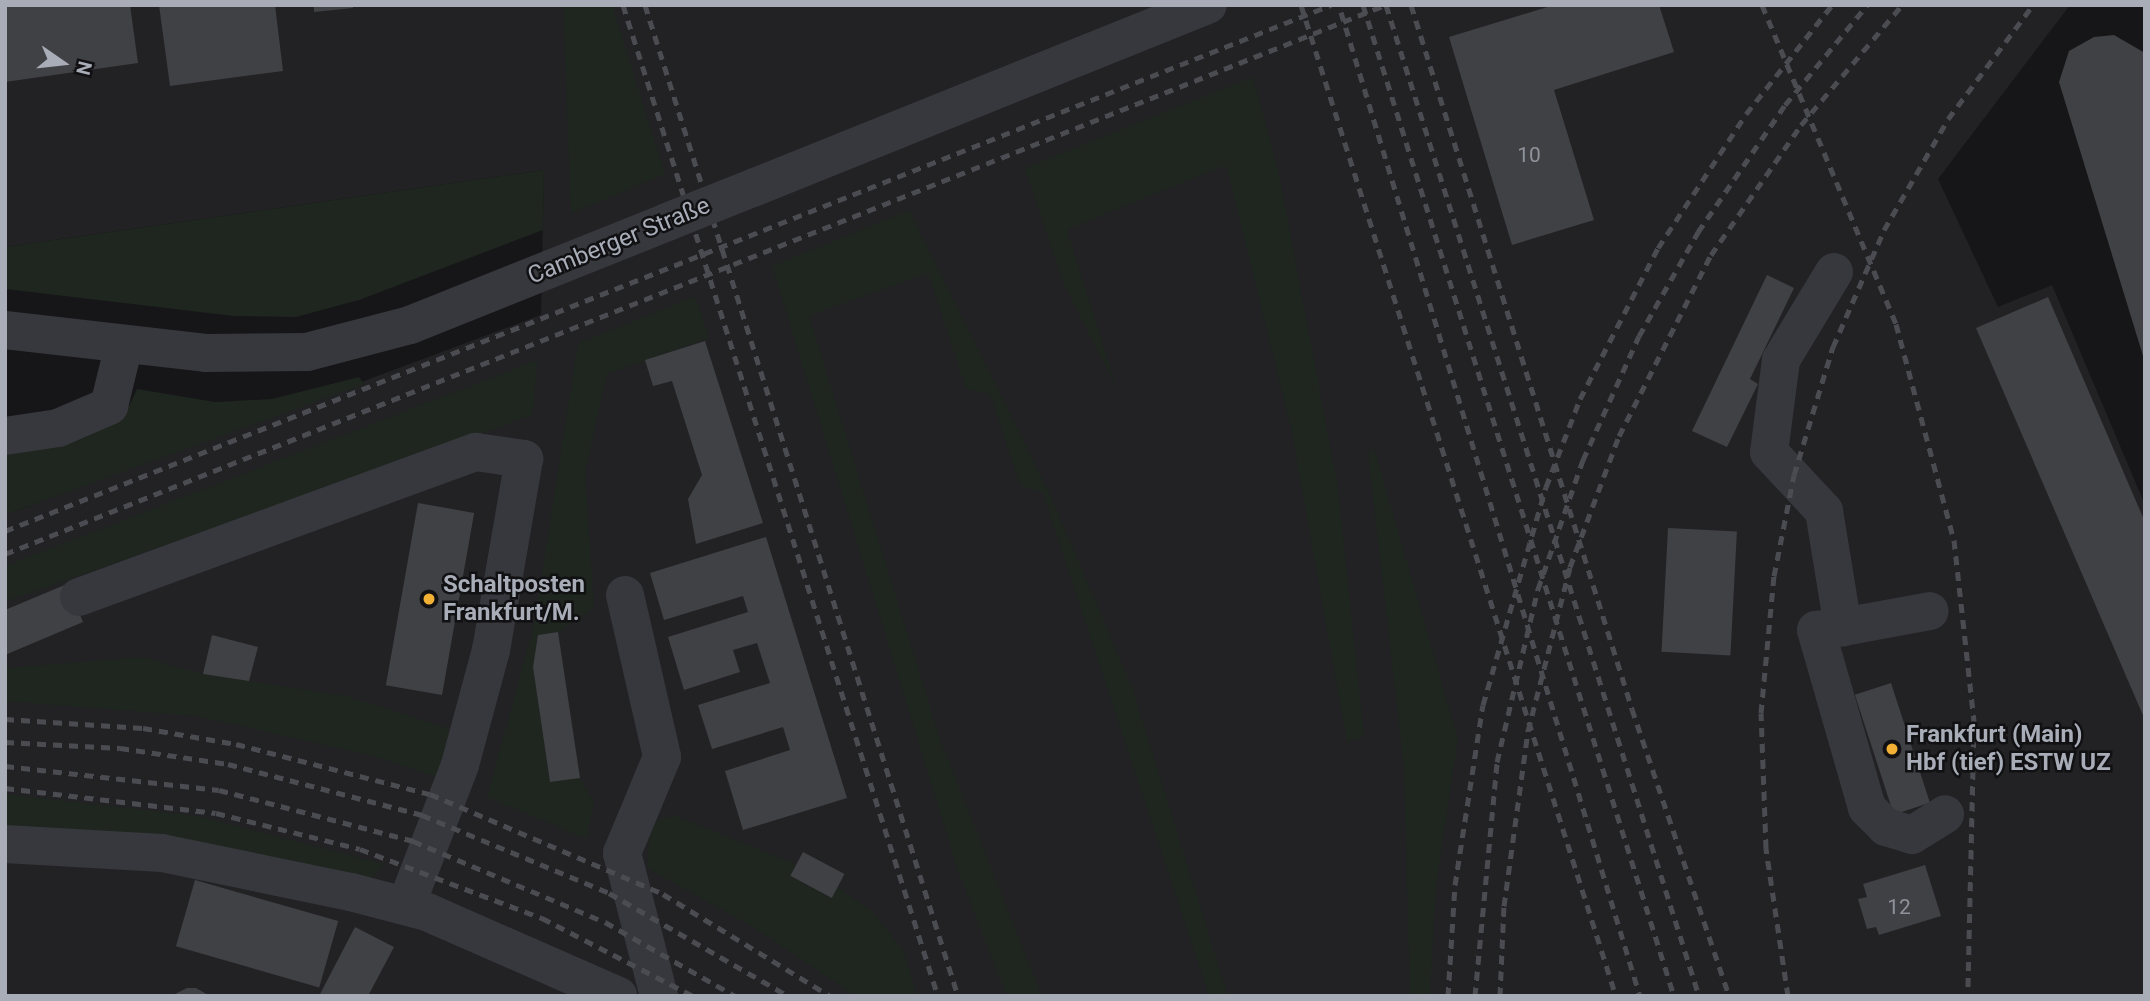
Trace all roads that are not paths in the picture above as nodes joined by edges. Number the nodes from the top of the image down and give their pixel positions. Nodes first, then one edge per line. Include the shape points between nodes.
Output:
1 (1208, 5) edge
2 (1165, 13) edge
3 (1834, 272) dead end
4 (5, 330) edge
5 (124, 345) junction
6 (13, 426) edge
7 (625, 595) dead end
8 (79, 597) dead end
9 (1930, 611) dead end
10 (1843, 628) junction
11 (1945, 814) dead end
12 (5, 844) edge
13 (407, 906) junction
14 (618, 996) edge
15 (659, 996) edge

1 - 2 street, Camberger Straße
2 - 5 street, Camberger Straße, bridge via 1020,80 410,325 307,352 264,356
3 - 10 street via 1781,360 1769,452 1824,511
4 - 5 street, Camberger Straße
5 - 6 street via 109,406 58,428
7 - 15 street via 662,757 622,853
8 - 13 street via 476,452 524,459 491,650 460,765
9 - 10 street
10 - 11 street via 1816,630 1867,808 1886,827 1912,835
12 - 13 street via 162,853
13 - 14 street via 541,957

